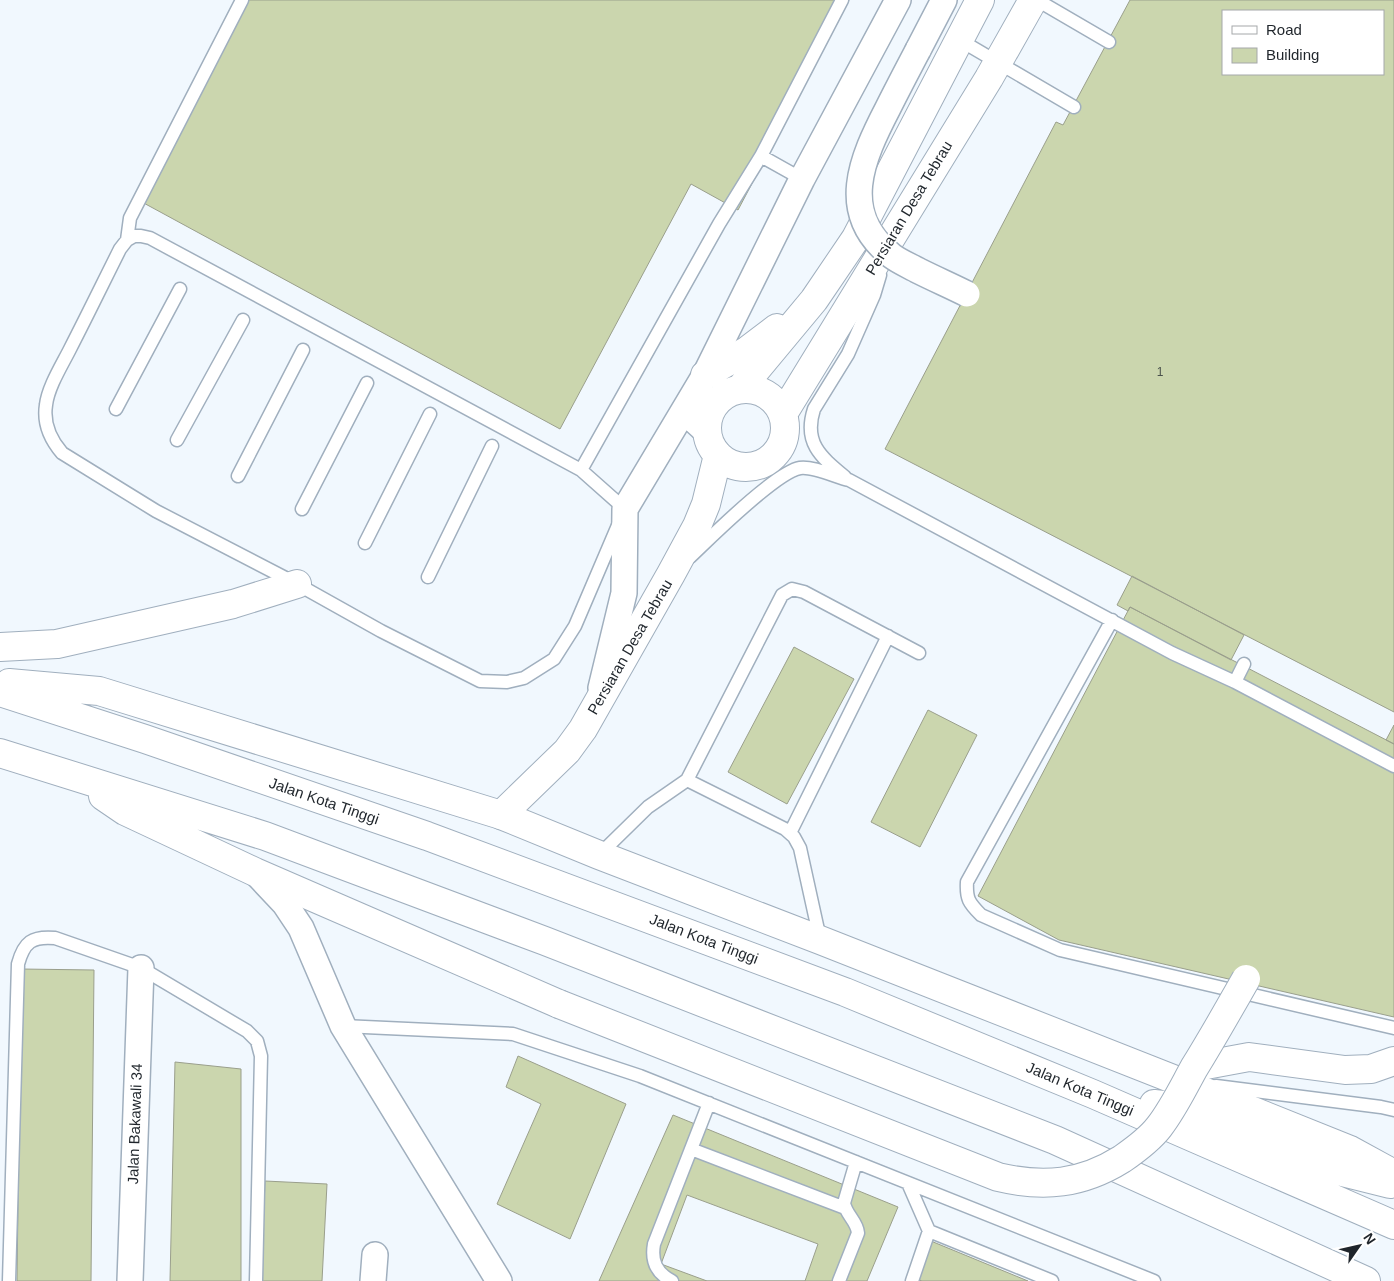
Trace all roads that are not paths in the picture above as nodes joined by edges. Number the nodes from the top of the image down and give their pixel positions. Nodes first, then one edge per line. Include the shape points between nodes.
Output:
1 (242, 0) edge
2 (842, 0) edge
3 (898, 0) edge
4 (944, 0) edge
5 (980, 0) edge
6 (1033, 0) edge
7 (1037, 0) edge
8 (958, 39) junction
9 (1109, 42) dead end
10 (997, 62) junction
11 (1074, 107) dead end
12 (761, 156) junction
13 (802, 179) junction
14 (893, 235) junction
15 (127, 240) junction
16 (180, 289) dead end
17 (967, 294) dead end
18 (814, 300) junction
19 (243, 320) dead end
20 (303, 350) dead end
21 (705, 375) junction
22 (367, 383) dead end
23 (729, 394) junction
24 (116, 409) dead end
25 (684, 412) junction
26 (430, 414) dead end
27 (783, 414) junction
28 (177, 440) dead end
29 (713, 444) junction
30 (492, 446) dead end
31 (581, 470) junction
32 (238, 476) dead end
33 (849, 480) junction
34 (302, 509) dead end
35 (625, 509) junction
36 (365, 543) dead end
37 (671, 574) junction
38 (428, 577) dead end
39 (297, 584) junction
40 (1112, 620) junction
41 (888, 636) junction
42 (0, 647) edge
43 (919, 653) dead end
44 (1244, 664) dead end
45 (0, 682) edge
46 (1235, 682) junction
47 (0, 692) edge
48 (599, 700) junction
49 (0, 752) edge
50 (1394, 766) edge
51 (72, 775) junction
52 (687, 780) junction
53 (501, 815) junction
54 (790, 833) junction
55 (599, 855) junction
56 (255, 872) junction
57 (820, 940) junction
58 (141, 968) junction
59 (1246, 979) dead end
60 (343, 1026) junction
61 (1394, 1028) edge
62 (1394, 1061) edge
63 (1187, 1074) junction
64 (1093, 1094) junction
65 (709, 1103) junction
66 (1394, 1110) edge
67 (691, 1149) junction
68 (856, 1162) junction
69 (1394, 1174) edge
70 (908, 1183) junction
71 (1394, 1185) edge
72 (845, 1208) junction
73 (1394, 1225) edge
74 (928, 1231) junction
75 (375, 1254) dead end
76 (9, 1281) edge
77 (130, 1281) edge
78 (256, 1281) edge
79 (373, 1281) edge
80 (498, 1281) edge
81 (672, 1281) edge
82 (839, 1281) edge
83 (912, 1281) edge
84 (1052, 1281) edge
85 (1154, 1281) edge
86 (1366, 1281) edge

1 - 15 lane via 130,218
2 - 12 lane
3 - 13 street
4 - 17 street, bridge via 867,151 858,184 859,199 870,231 893,257
5 - 8 main road, Persiaran Desa Tebrau
6 - 10 main road, Persiaran Desa Tebrau
7 - 9 lane
8 - 10 lane
8 - 18 main road, Persiaran Desa Tebrau via 856,238
10 - 11 lane
10 - 14 main road, Persiaran Desa Tebrau
12 - 13 lane
12 - 31 lane via 719,224
13 - 21 street
14 - 27 main road, Persiaran Desa Tebrau
14 - 33 lane via 874,295 848,354 811,418 812,441 817,451
15 - 31 lane via 134,236 150,238 191,269
15 - 39 lane via 56,376 46,403 45,420 49,435 62,453 156,511
16 - 24 lane
18 - 21 main road via 748,350
18 - 23 main road, Persiaran Desa Tebrau
19 - 28 lane
20 - 32 lane
21 - 25 street
22 - 34 lane
23 - 25 street
23 - 27 main road via 750,389 761,392 778,405
23 - 29 main road via 711,412
25 - 29 street
25 - 35 street
26 - 36 lane
27 - 29 main road via 781,445 767,461 752,466 736,465 726,461
29 - 37 main road, Persiaran Desa Tebrau via 703,511
30 - 38 lane
31 - 35 lane
33 - 37 lane via 807,468 791,471 734,516
33 - 40 lane
35 - 39 lane via 575,626 554,659 524,678 507,682 480,682
35 - 48 street via 624,593
37 - 48 main road, Persiaran Desa Tebrau
39 - 42 main road via 233,604 57,644
40 - 46 lane
40 - 61 lane via 968,882 966,895 971,906 981,915 1060,950
41 - 43 lane
41 - 52 lane via 804,592 792,589 782,595
41 - 54 lane
44 - 46 lane
45 - 53 main road via 99,691
46 - 50 lane
47 - 64 main road, Jalan Kota Tinggi via 427,836 845,992
48 - 53 main road, Persiaran Desa Tebrau via 567,751
49 - 51 main road
51 - 56 main road via 125,811
51 - 86 main road via 284,843 545,941 1036,1133
52 - 54 lane
52 - 55 lane via 648,807
53 - 55 main road
54 - 57 lane via 800,848
55 - 57 main road
56 - 60 street via 285,904 301,928
56 - 63 main road, bridge via 559,1004 998,1177 1033,1183 1056,1182 1104,1170 1136,1150 1158,1128
57 - 63 main road
58 - 76 lane via 55,938 42,937 21,951 18,964
58 - 77 street, Jalan Bakawali 34
58 - 78 lane via 247,1031 257,1041 260,1056
59 - 63 main road, bridge
60 - 65 lane via 513,1034 640,1076
60 - 80 street
62 - 63 main road via 1370,1069 1346,1070 1249,1057
63 - 66 lane
63 - 69 main road
64 - 71 main road via 1163,1105 1338,1171
64 - 73 main road, Jalan Kota Tinggi
65 - 67 lane
65 - 68 lane
67 - 72 lane
67 - 81 lane via 652,1255 661,1274
68 - 70 lane
68 - 72 lane
70 - 74 lane
70 - 85 lane
72 - 82 lane via 858,1233
74 - 83 lane
74 - 84 lane
75 - 79 street

